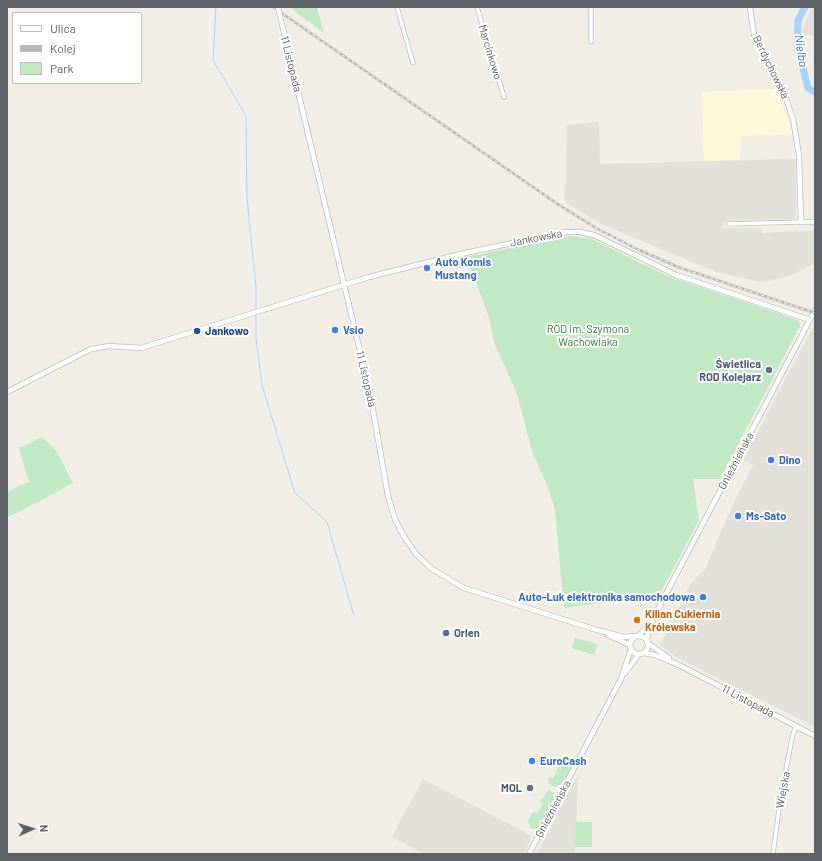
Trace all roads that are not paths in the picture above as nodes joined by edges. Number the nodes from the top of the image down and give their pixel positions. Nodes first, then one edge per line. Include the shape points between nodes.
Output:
1 (278, 7) edge
2 (397, 7) edge
3 (477, 7) edge
4 (591, 7) edge
5 (750, 7) edge
6 (591, 42) dead end
7 (413, 63) dead end
8 (504, 97) dead end
9 (801, 222) junction
10 (815, 222) edge
11 (728, 224) dead end
12 (344, 285) junction
13 (815, 310) edge
14 (810, 320) junction
15 (7, 392) edge
16 (657, 611) junction
17 (597, 630) junction
18 (637, 636) junction
19 (648, 642) junction
20 (630, 647) junction
21 (641, 653) junction
22 (681, 666) junction
23 (621, 680) junction
24 (796, 727) junction
25 (815, 736) edge
26 (529, 854) edge
27 (773, 854) edge

1 - 12 main road, 11 Listopada, bridge
2 - 7 street
3 - 8 street, Marcinkowo
4 - 6 street
5 - 9 main road, Berdychowska via 754,35 784,93 793,119 799,155
9 - 10 main road
9 - 11 street
12 - 14 main road, Jankowska via 465,253 556,234 580,232 600,238 687,279
12 - 15 main road, Jankowska via 141,348 109,346 91,349
12 - 17 main road, 11 Listopada via 370,393 390,504 397,525 411,548 438,574 464,588
13 - 14 main road, Gnieźnieńska
14 - 16 main road, Gnieźnieńska
16 - 18 main road, Gnieźnieńska
16 - 19 main road, Gnieźnieńska via 648,632
17 - 18 main road, 11 Listopada via 624,637
17 - 20 main road, 11 Listopada
18 - 19 main road, 11 Listopada
18 - 20 main road, Gnieźnieńska
19 - 21 main road, Gnieźnieńska
19 - 22 main road, 11 Listopada
20 - 21 main road, 11 Listopada
20 - 23 main road, Gnieźnieńska
21 - 22 main road, 11 Listopada via 653,654
21 - 23 main road, Gnieźnieńska
22 - 24 main road, 11 Listopada
23 - 26 main road, Gnieźnieńska
24 - 25 main road, 11 Listopada
24 - 27 street, Wiejska

